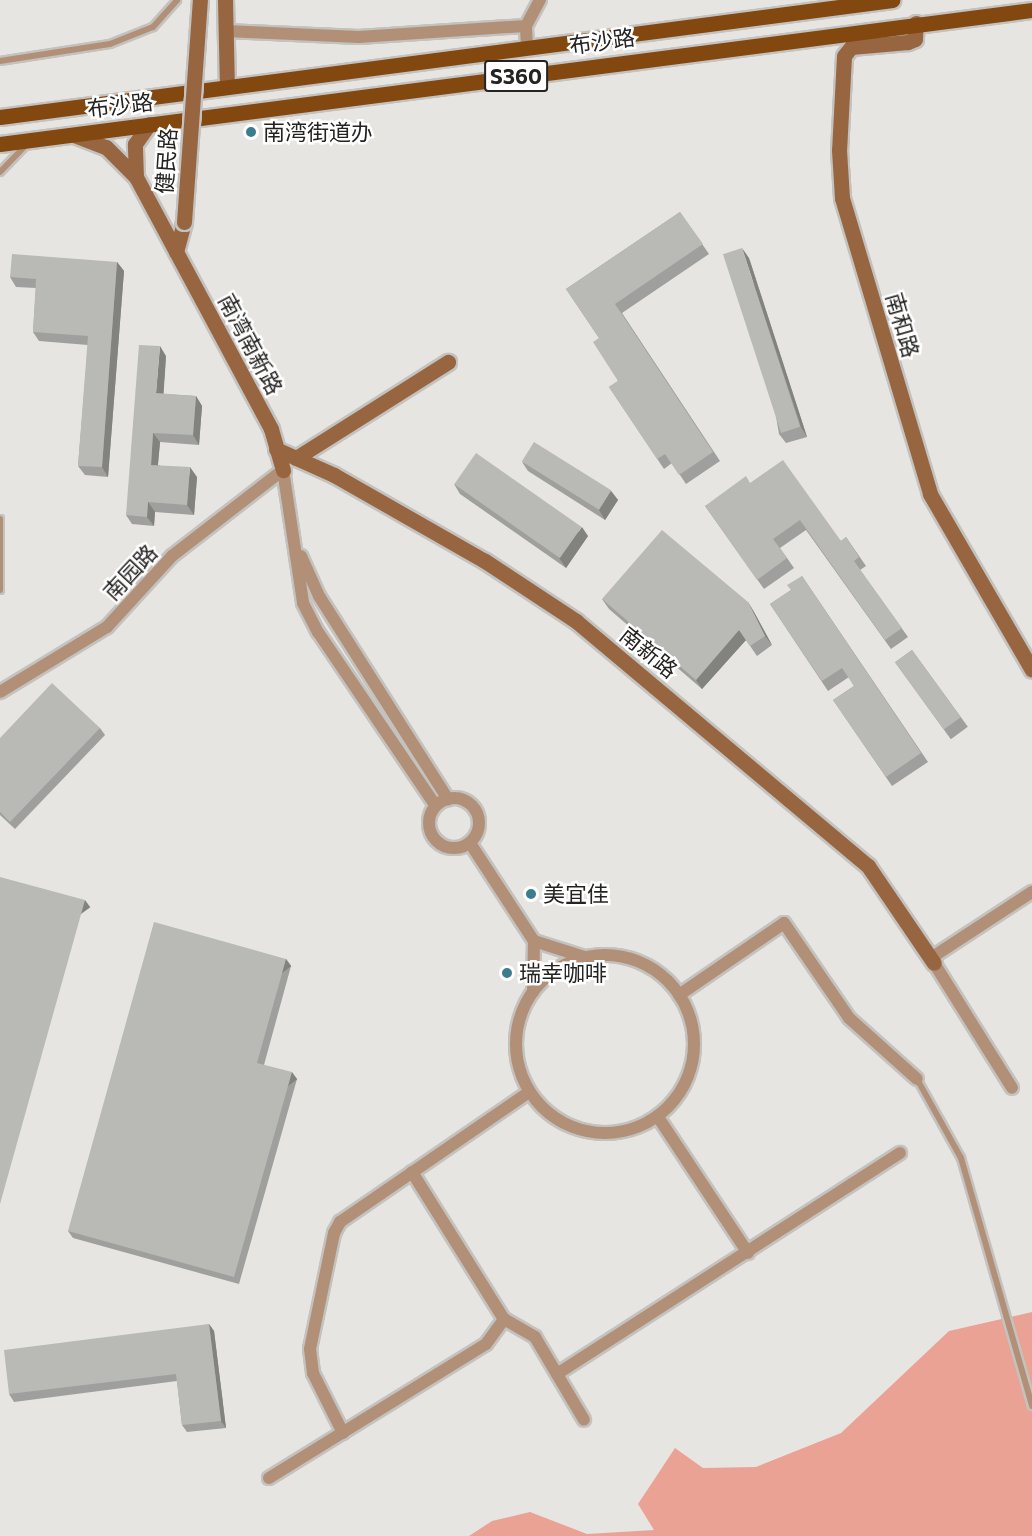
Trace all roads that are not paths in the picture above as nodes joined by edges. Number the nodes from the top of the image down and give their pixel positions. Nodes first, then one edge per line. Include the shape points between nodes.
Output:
1 (177, 0) edge
2 (200, 0) edge
3 (225, 0) edge
4 (540, 0) edge
5 (892, 0) edge
6 (1032, 10) edge
7 (916, 23) junction
8 (526, 26) junction
9 (226, 31) junction
10 (527, 48) junction
11 (0, 62) edge
12 (227, 87) junction
13 (0, 117) edge
14 (149, 124) junction
15 (70, 135) junction
16 (30, 140) junction
17 (0, 144) edge
18 (0, 172) edge
19 (136, 177) junction
20 (176, 252) junction
21 (448, 362) dead end
22 (276, 449) junction
23 (296, 458) junction
24 (283, 470) junction
25 (0, 522) edge
26 (295, 543) junction
27 (0, 590) edge
28 (1032, 670) edge
29 (0, 692) edge
30 (448, 799) junction
31 (436, 806) junction
32 (470, 843) junction
33 (1032, 892) edge
34 (534, 941) junction
35 (585, 958) junction
36 (932, 961) junction
37 (533, 992) junction
38 (679, 995) junction
39 (917, 1078) joint
40 (1012, 1088) dead end
41 (529, 1092) junction
42 (658, 1117) junction
43 (900, 1153) dead end
44 (412, 1172) junction
45 (748, 1253) junction
46 (504, 1319) junction
47 (557, 1374) junction
48 (1032, 1406) edge
49 (584, 1420) dead end
50 (343, 1433) junction
51 (269, 1478) dead end

1 - 11 lane via 153,27 110,44
2 - 20 street, 健民路, bridge via 184,222
3 - 9 street
4 - 8 street
5 - 10 main road, 布沙路 / S360
6 - 7 main road, 布沙路 / S360
7 - 14 main road, 布沙路 / S360
7 - 28 street, 南和路 via 915,39 851,47 844,56 842,198 930,494
8 - 9 street via 359,37
8 - 10 street
9 - 12 street
10 - 12 main road, 布沙路 / S360
12 - 13 main road, 布沙路 / S360
14 - 15 main road, 布沙路 / S360
14 - 19 street, 南湾南新路 via 135,144
15 - 16 main road, 布沙路 / S360
15 - 19 street, 南湾南新路 via 106,147
16 - 17 main road, 布沙路 / S360
16 - 18 lane
19 - 20 street, 南湾南新路
20 - 22 street, 南湾南新路 via 271,429
21 - 23 street
22 - 23 street, 南新路
22 - 24 street, 南湾南新路
23 - 36 street, 南新路 via 484,561 576,621 868,866
24 - 26 street, 南湾南新路
24 - 29 street, 南园路 via 172,556 107,627
25 - 27 lane
26 - 30 street, 南湾南新路 via 319,596
26 - 31 street, 南湾南新路 via 303,603 318,632
30 - 31 street
30 - 32 street via 464,800 476,810 480,824
31 - 32 street via 429,821 439,843 453,848
32 - 34 street
33 - 36 street
34 - 35 street
34 - 37 street
35 - 37 street via 555,970
35 - 38 street via 634,960 660,974
36 - 40 street
37 - 41 street via 515,1041
38 - 39 street via 784,923 849,1018
38 - 42 street via 692,1023 693,1061 678,1096
39 - 48 lane via 961,1158
41 - 42 street via 556,1120 585,1131 627,1131
41 - 44 street
42 - 45 street
43 - 45 street
44 - 46 street
44 - 50 street via 340,1222 334,1233 310,1349 313,1373
45 - 47 street
46 - 47 street via 535,1337
46 - 50 street via 486,1344
47 - 49 street
50 - 51 street

